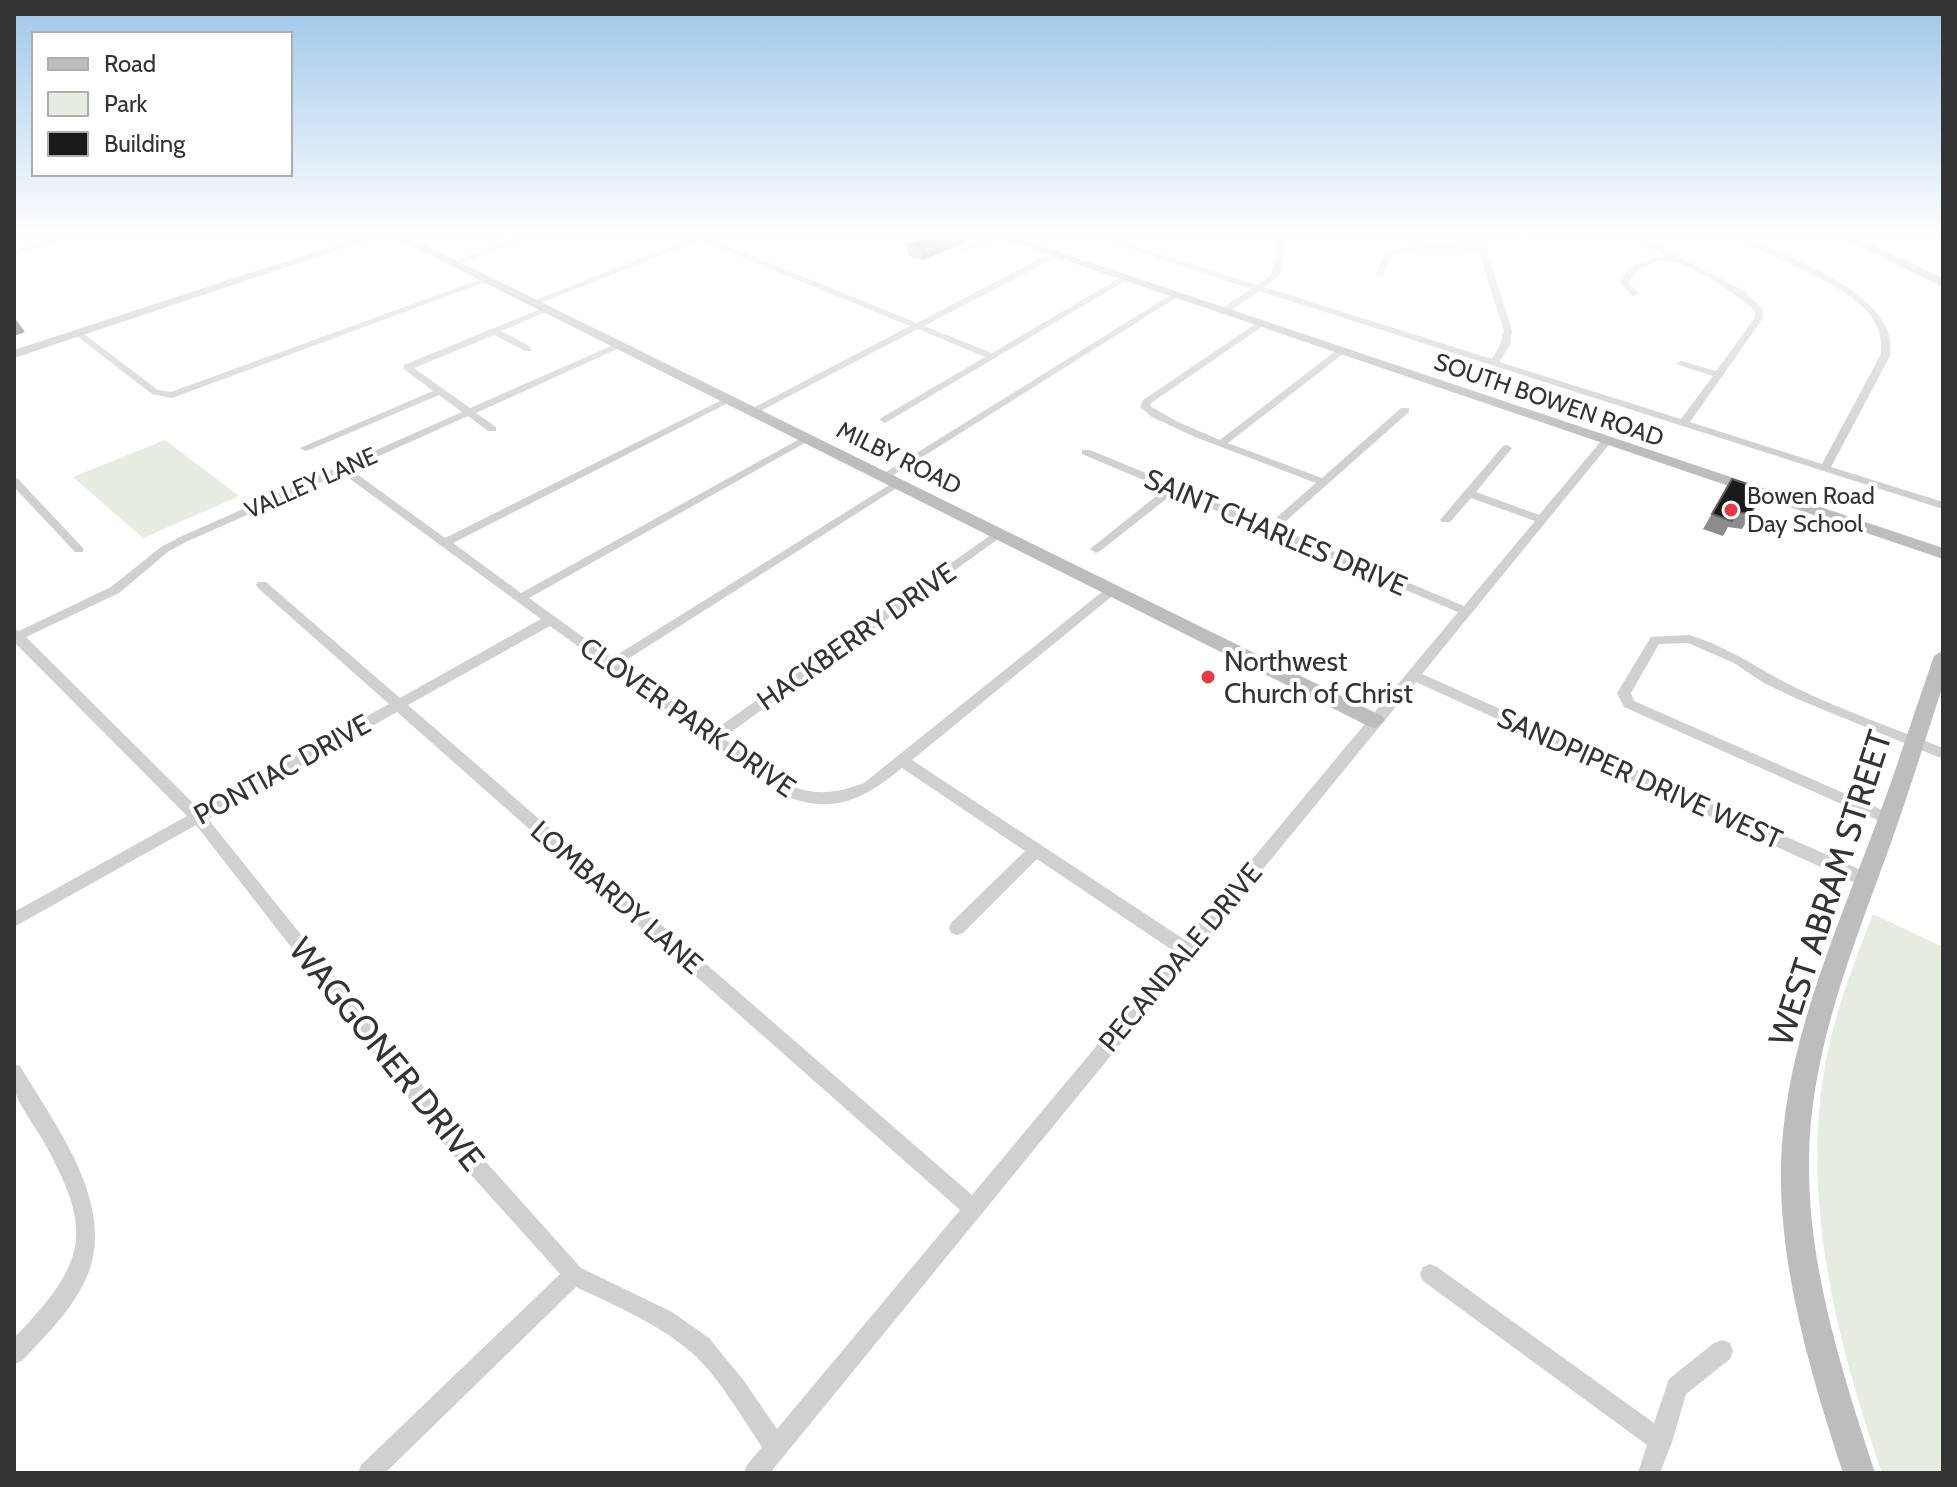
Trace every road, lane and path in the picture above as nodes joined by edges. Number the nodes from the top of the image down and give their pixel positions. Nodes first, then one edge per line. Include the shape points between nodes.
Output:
1 (155, 307) edge
2 (412, 307) edge
3 (536, 307) edge
4 (542, 307) edge
5 (871, 307) edge
6 (953, 307) edge
7 (1077, 307) edge
8 (1157, 307) edge
9 (1209, 307) edge
10 (1230, 307) edge
11 (1321, 307) edge
12 (1500, 307) edge
13 (1756, 307) edge
14 (1866, 307) edge
15 (1223, 312) junction
16 (1260, 324) junction
17 (917, 326) junction
18 (494, 331) junction
19 (77, 333) junction
20 (619, 346) junction
21 (528, 349) dead end
22 (1341, 351) junction
23 (14, 354) edge
24 (993, 357) junction
25 (1494, 363) junction
26 (1681, 364) dead end
27 (1718, 375) junction
28 (438, 392) junction
29 (729, 400) junction
30 (1405, 410) dead end
31 (753, 412) junction
32 (468, 414) junction
33 (885, 420) dead end
34 (1684, 423) junction
35 (492, 429) dead end
36 (807, 439) junction
37 (1606, 442) junction
38 (1222, 443) junction
39 (305, 448) dead end
40 (1507, 448) dead end
41 (1086, 452) dead end
42 (1825, 468) junction
43 (343, 469) junction
44 (883, 477) junction
45 (14, 481) edge
46 (1322, 482) junction
47 (898, 484) junction
48 (1172, 489) junction
49 (1468, 493) junction
50 (1943, 506) edge
51 (1446, 520) dead end
52 (1542, 520) junction
53 (1272, 528) junction
54 (999, 534) junction
55 (446, 542) junction
56 (1905, 542) junction
57 (1096, 549) dead end
58 (79, 550) dead end
59 (1943, 554) edge
60 (1943, 566) edge
61 (262, 585) dead end
62 (1112, 590) junction
63 (521, 598) junction
64 (1466, 611) junction
65 (550, 620) junction
66 (15, 636) edge
67 (1943, 656) edge
68 (611, 664) junction
69 (1413, 675) junction
70 (398, 705) junction
71 (1375, 721) junction
72 (713, 738) junction
73 (1914, 743) junction
74 (1943, 754) edge
75 (902, 761) junction
76 (197, 816) junction
77 (1889, 819) junction
78 (1036, 850) junction
79 (1866, 880) junction
80 (14, 920) edge
81 (957, 928) dead end
82 (1186, 950) junction
83 (14, 1072) edge
84 (972, 1208) junction
85 (1430, 1274) dead end
86 (574, 1275) junction
87 (1722, 1351) dead end
88 (14, 1353) edge
89 (1661, 1442) junction
90 (776, 1448) junction
91 (369, 1473) edge
92 (755, 1473) edge
93 (1649, 1473) edge
94 (1859, 1473) edge

1 - 19 main road
2 - 19 street via 172,395 155,392
3 - 18 street
4 - 20 main road, MILBY ROAD
5 - 17 street
6 - 17 street
7 - 24 street
8 - 44 street
9 - 15 main road, SOUTH BOWEN ROAD
10 - 15 street
11 - 25 street
12 - 25 street via 1508,331
13 - 27 street via 1759,318
14 - 42 street via 1886,333 1886,354
15 - 16 main road, SOUTH BOWEN ROAD
16 - 22 main road, SOUTH BOWEN ROAD
16 - 38 street via 1146,402 1150,413
17 - 24 street
17 - 31 street
18 - 21 street
18 - 28 street via 408,366
19 - 23 main road
20 - 29 main road, MILBY ROAD
20 - 32 street, VALLEY LANE
22 - 37 main road, SOUTH BOWEN ROAD
22 - 38 street
24 - 33 street
25 - 34 street
26 - 27 street
27 - 34 street
28 - 32 street
28 - 39 street
29 - 31 main road, MILBY ROAD
29 - 55 street
30 - 46 street
31 - 36 main road, MILBY ROAD
32 - 35 street
32 - 43 street, VALLEY LANE
34 - 42 street
36 - 44 main road, MILBY ROAD
36 - 63 street
37 - 52 street, PECANDALE DRIVE
37 - 56 main road, SOUTH BOWEN ROAD
38 - 46 street
40 - 49 street
41 - 48 street, SAINT CHARLES DRIVE
42 - 50 street
43 - 55 street, CLOVER PARK DRIVE
43 - 66 street, VALLEY LANE via 184,539 115,590
44 - 47 main road, MILBY ROAD
45 - 58 street
46 - 53 street
47 - 54 main road, MILBY ROAD
47 - 68 street
48 - 53 street, SAINT CHARLES DRIVE
48 - 57 street
49 - 51 street
49 - 52 street
52 - 64 street, PECANDALE DRIVE
53 - 64 street, SAINT CHARLES DRIVE
54 - 62 main road, MILBY ROAD
54 - 72 street, HACKBERRY DRIVE
55 - 63 street, CLOVER PARK DRIVE
56 - 59 main road, SOUTH BOWEN ROAD
56 - 60 main road
61 - 70 street, LOMBARDY LANE
62 - 71 main road, MILBY ROAD
62 - 75 street, CLOVER PARK DRIVE
63 - 65 street, CLOVER PARK DRIVE
64 - 69 street, PECANDALE DRIVE
65 - 68 street, CLOVER PARK DRIVE
65 - 70 street, PONTIAC DRIVE
66 - 76 street, WAGGONER DRIVE
67 - 73 main road, WEST ABRAM STREET
68 - 72 street, CLOVER PARK DRIVE
69 - 71 street, PECANDALE DRIVE
69 - 79 street, SANDPIPER DRIVE WEST
70 - 76 street, PONTIAC DRIVE
70 - 84 street, LOMBARDY LANE
71 - 82 street, PECANDALE DRIVE
72 - 75 street, CLOVER PARK DRIVE via 793,796 812,800 869,787
73 - 74 street
73 - 77 main road, WEST ABRAM STREET
73 - 77 street via 1800,695 1689,639 1655,640 1624,693 1629,704
75 - 78 street
76 - 80 street, PONTIAC DRIVE
76 - 86 street, WAGGONER DRIVE via 461,1149
77 - 79 main road, WEST ABRAM STREET
78 - 81 street
78 - 82 street
79 - 94 main road, WEST ABRAM STREET via 1806,1057 1795,1166 1807,1277
82 - 84 street, PECANDALE DRIVE
83 - 88 street via 82,1198 89,1232 76,1280
84 - 90 street, PECANDALE DRIVE
85 - 89 street
86 - 90 street, WAGGONER DRIVE via 665,1319 701,1346
86 - 91 street
87 - 89 street via 1677,1387
89 - 93 street
90 - 92 street, PECANDALE DRIVE

